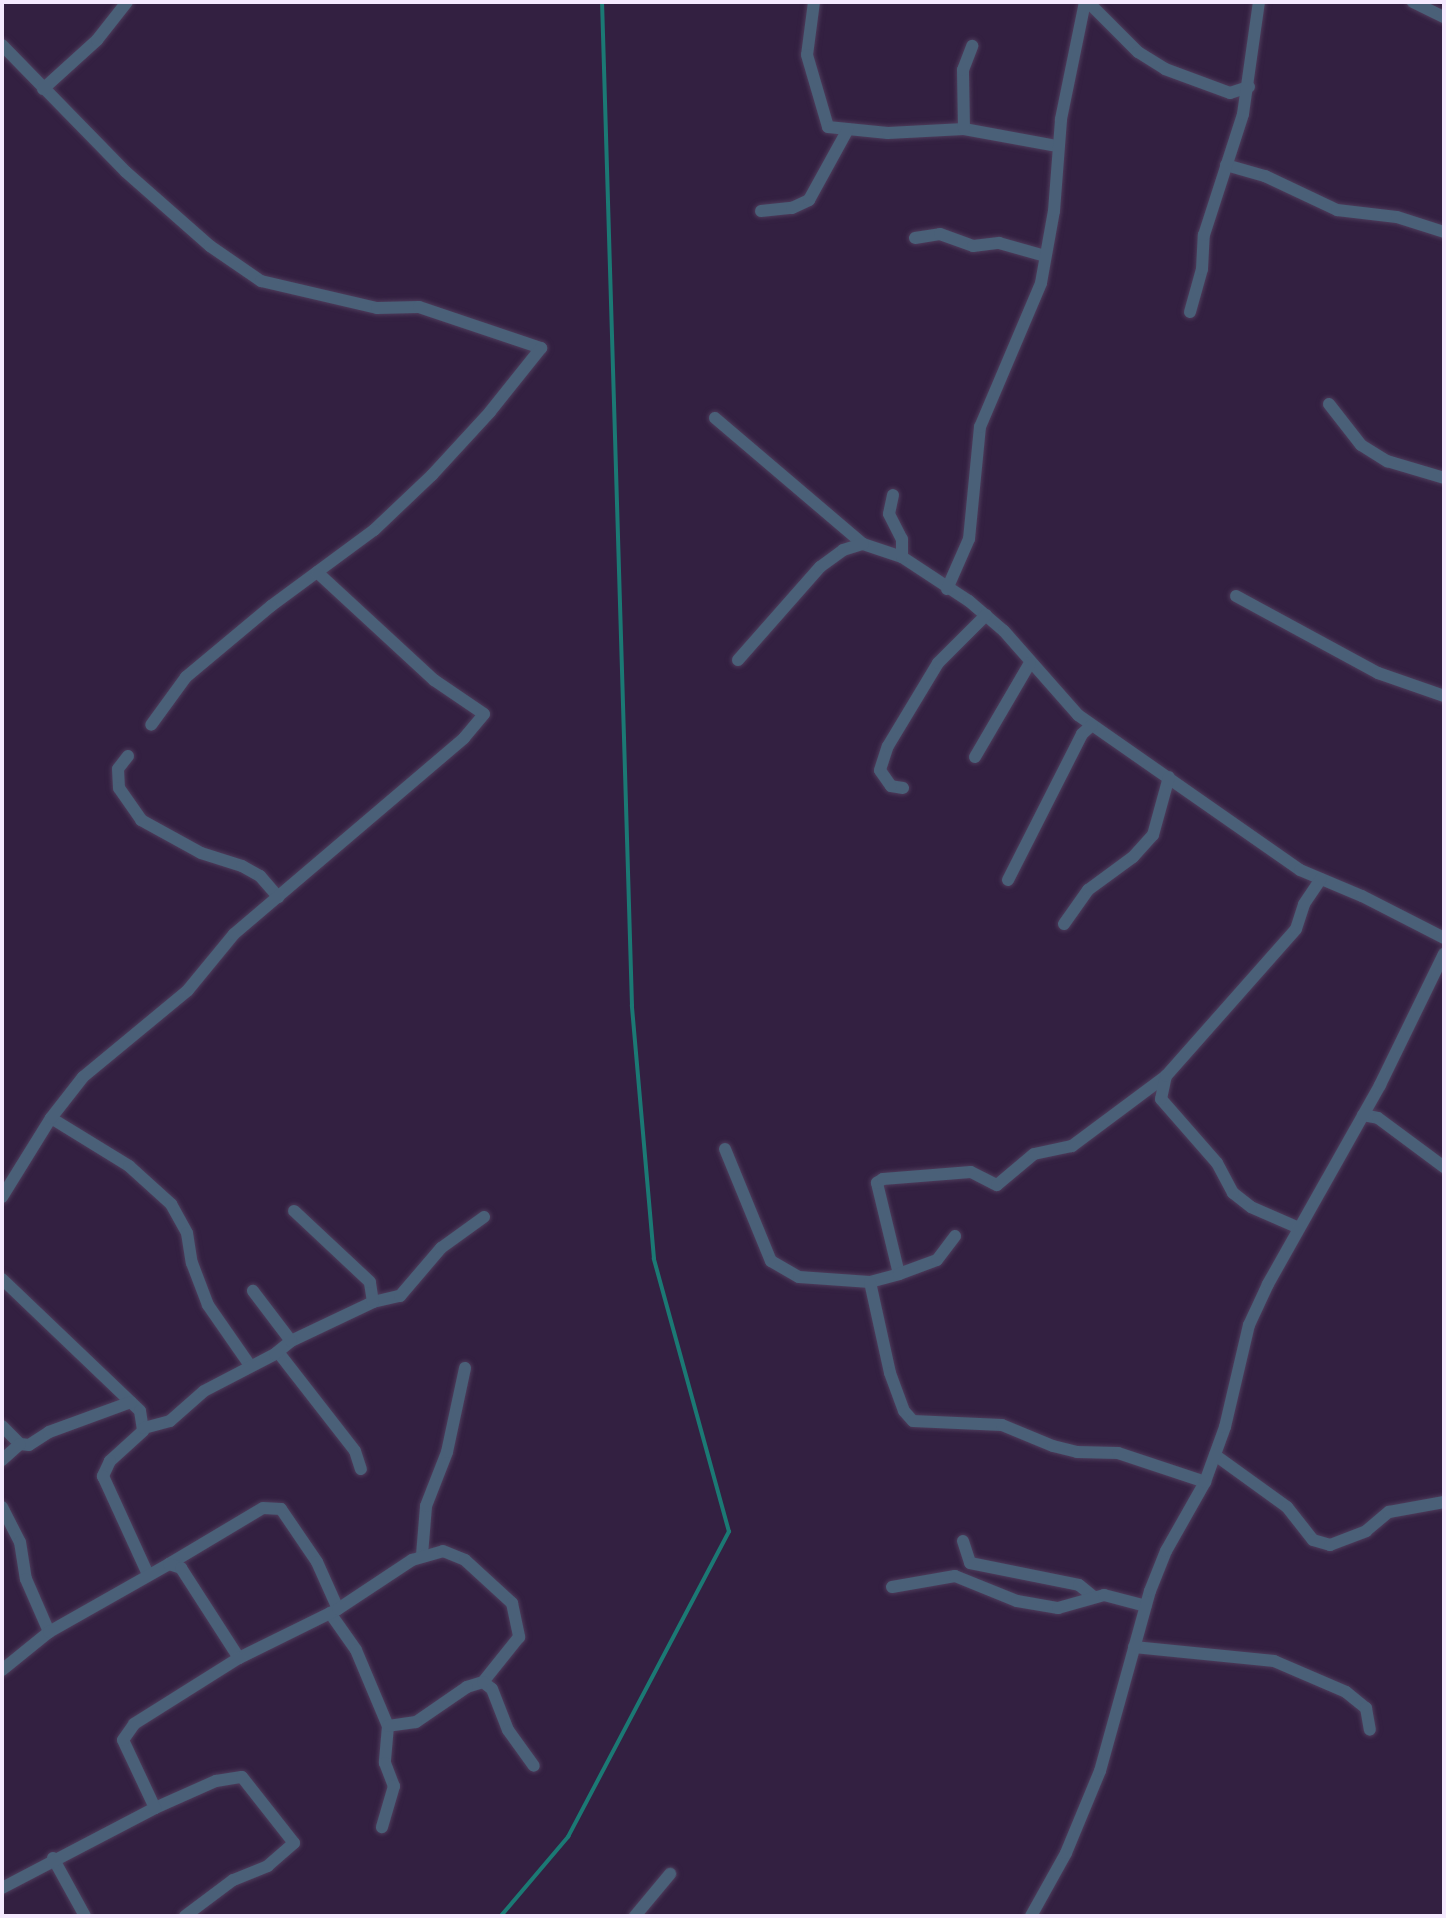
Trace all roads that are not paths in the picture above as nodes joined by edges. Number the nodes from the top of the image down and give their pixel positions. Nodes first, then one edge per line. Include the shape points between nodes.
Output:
1 (127, 2) edge
2 (814, 2) edge
3 (1087, 2) edge
4 (1259, 2) edge
5 (1413, 2) edge
6 (1444, 17) edge
7 (2, 46) edge
8 (972, 46) dead end
9 (1248, 87) junction
10 (43, 89) junction
11 (848, 129) junction
12 (964, 129) junction
13 (1057, 146) junction
14 (1226, 165) junction
15 (761, 211) dead end
16 (1444, 232) edge
17 (915, 238) dead end
18 (1045, 256) junction
19 (1190, 312) dead end
20 (1329, 404) dead end
21 (715, 418) dead end
22 (1444, 478) edge
23 (893, 495) dead end
24 (863, 544) junction
25 (902, 557) junction
26 (317, 572) junction
27 (947, 589) junction
28 (1236, 596) dead end
29 (986, 615) junction
30 (738, 660) dead end
31 (1030, 663) junction
32 (1444, 696) edge
33 (151, 724) dead end
34 (1092, 725) junction
35 (128, 756) dead end
36 (975, 757) dead end
37 (1169, 777) junction
38 (903, 788) dead end
39 (1321, 879) junction
40 (1008, 880) dead end
41 (278, 897) junction
42 (1064, 924) dead end
43 (1444, 938) edge
44 (1444, 954) edge
45 (1166, 1076) junction
46 (1363, 1115) junction
47 (51, 1118) junction
48 (725, 1149) dead end
49 (1444, 1167) edge
50 (2, 1197) edge
51 (294, 1211) dead end
52 (484, 1217) dead end
53 (1299, 1228) junction
54 (955, 1236) dead end
55 (899, 1274) junction
56 (2, 1279) edge
57 (870, 1282) junction
58 (253, 1290) dead end
59 (373, 1302) junction
60 (291, 1340) junction
61 (278, 1352) junction
62 (249, 1364) junction
63 (465, 1368) dead end
64 (131, 1402) junction
65 (2, 1426) edge
66 (144, 1428) junction
67 (20, 1444) junction
68 (1215, 1455) junction
69 (2, 1460) edge
70 (361, 1469) dead end
71 (1205, 1482) junction
72 (1444, 1502) edge
73 (2, 1507) edge
74 (963, 1541) dead end
75 (422, 1555) junction
76 (169, 1564) junction
77 (147, 1572) junction
78 (892, 1587) dead end
79 (1094, 1597) junction
80 (1146, 1606) junction
81 (334, 1611) junction
82 (50, 1632) junction
83 (1134, 1647) junction
84 (239, 1658) junction
85 (2, 1670) edge
86 (483, 1682) junction
87 (388, 1726) junction
88 (1370, 1730) dead end
89 (534, 1766) dead end
90 (155, 1808) junction
91 (382, 1827) dead end
92 (53, 1858) junction
93 (670, 1874) dead end
94 (2, 1888) edge
95 (85, 1916) edge
96 (185, 1916) edge
97 (635, 1916) edge
98 (1031, 1916) edge

1 - 10 street via 97,40
2 - 11 street via 807,55 828,127
3 - 9 street via 1138,52 1165,69 1230,93
3 - 13 street
4 - 9 street
5 - 6 street
7 - 10 street
8 - 12 street via 963,70
9 - 14 street
10 - 26 street via 210,246 261,281 377,308 419,307 541,348 491,412 432,475 374,530
11 - 12 street via 888,133
11 - 15 street via 809,200 792,208
12 - 13 street
13 - 18 street via 1054,211
14 - 16 street via 1265,176 1337,210 1397,218
14 - 19 street via 1204,235 1202,269
17 - 18 street via 940,234 973,246 999,243
18 - 27 street via 1029,318 980,427 969,539
20 - 22 street via 1361,445 1387,461
21 - 24 street
23 - 25 street via 889,514 902,540
24 - 25 street
24 - 30 street via 843,550 820,567
25 - 27 street
26 - 33 street via 186,677
26 - 41 street via 434,680 484,714 464,738
27 - 29 street
28 - 32 street via 1378,673
29 - 31 street
29 - 38 street via 938,663 888,746 880,770 891,786
31 - 34 street
31 - 36 street
34 - 37 street
34 - 40 street via 1082,734
35 - 41 street via 118,769 119,788 141,820 201,853 251,871
37 - 39 street via 1300,870
37 - 42 street via 1153,835 1133,857 1088,890
39 - 43 street
39 - 45 street via 1304,904 1296,929
41 - 47 street via 234,934 188,990 83,1077
44 - 46 street
45 - 53 street via 1161,1099 1165,1107 1217,1163 1225,1185 1251,1207
45 - 55 street via 1072,1146 1034,1154 997,1185 971,1172 877,1183
46 - 49 street via 1378,1118
46 - 53 street
47 - 50 street
47 - 62 street via 129,1166 171,1204 187,1233 191,1263 208,1305
48 - 57 street via 771,1261 799,1277
51 - 59 street via 370,1282
52 - 59 street via 441,1248 401,1296
53 - 68 street via 1249,1325
54 - 55 street via 937,1260
55 - 57 street
56 - 64 street
57 - 71 street via 890,1373 904,1411 913,1421 1002,1425 1053,1446 1118,1453
58 - 60 street
59 - 60 street
60 - 61 street
61 - 62 street
61 - 70 street via 355,1451
62 - 66 street via 204,1391 170,1421
63 - 75 street via 447,1451 426,1506
64 - 66 street
64 - 67 street via 49,1432 29,1445
65 - 67 street
66 - 77 street via 110,1461 103,1476
67 - 69 street
68 - 71 street
68 - 72 street via 1287,1507 1313,1540 1330,1545 1366,1531 1389,1512
71 - 80 street via 1166,1551
73 - 82 street via 17,1534 30,1591
74 - 79 street via 970,1563 1079,1585
75 - 81 street
75 - 86 street via 443,1551 465,1560 512,1603 519,1637
76 - 77 street
76 - 81 street via 263,1508 281,1509 317,1562
76 - 84 street via 181,1568
77 - 82 street
78 - 79 street via 955,1576 1017,1601 1058,1608 1074,1607
79 - 80 street via 1104,1595
80 - 83 street
81 - 84 street
81 - 87 street
82 - 85 street
83 - 88 street via 1275,1661 1346,1692 1366,1708
83 - 98 street via 1100,1771 1066,1853
84 - 90 street via 134,1724 123,1740
86 - 87 street via 467,1687 416,1722
86 - 89 street via 492,1689 508,1730
87 - 91 street via 385,1763 394,1786
90 - 92 street
90 - 96 street via 216,1781 242,1777 294,1843 268,1866 233,1880
92 - 94 street
92 - 95 street
93 - 97 street

